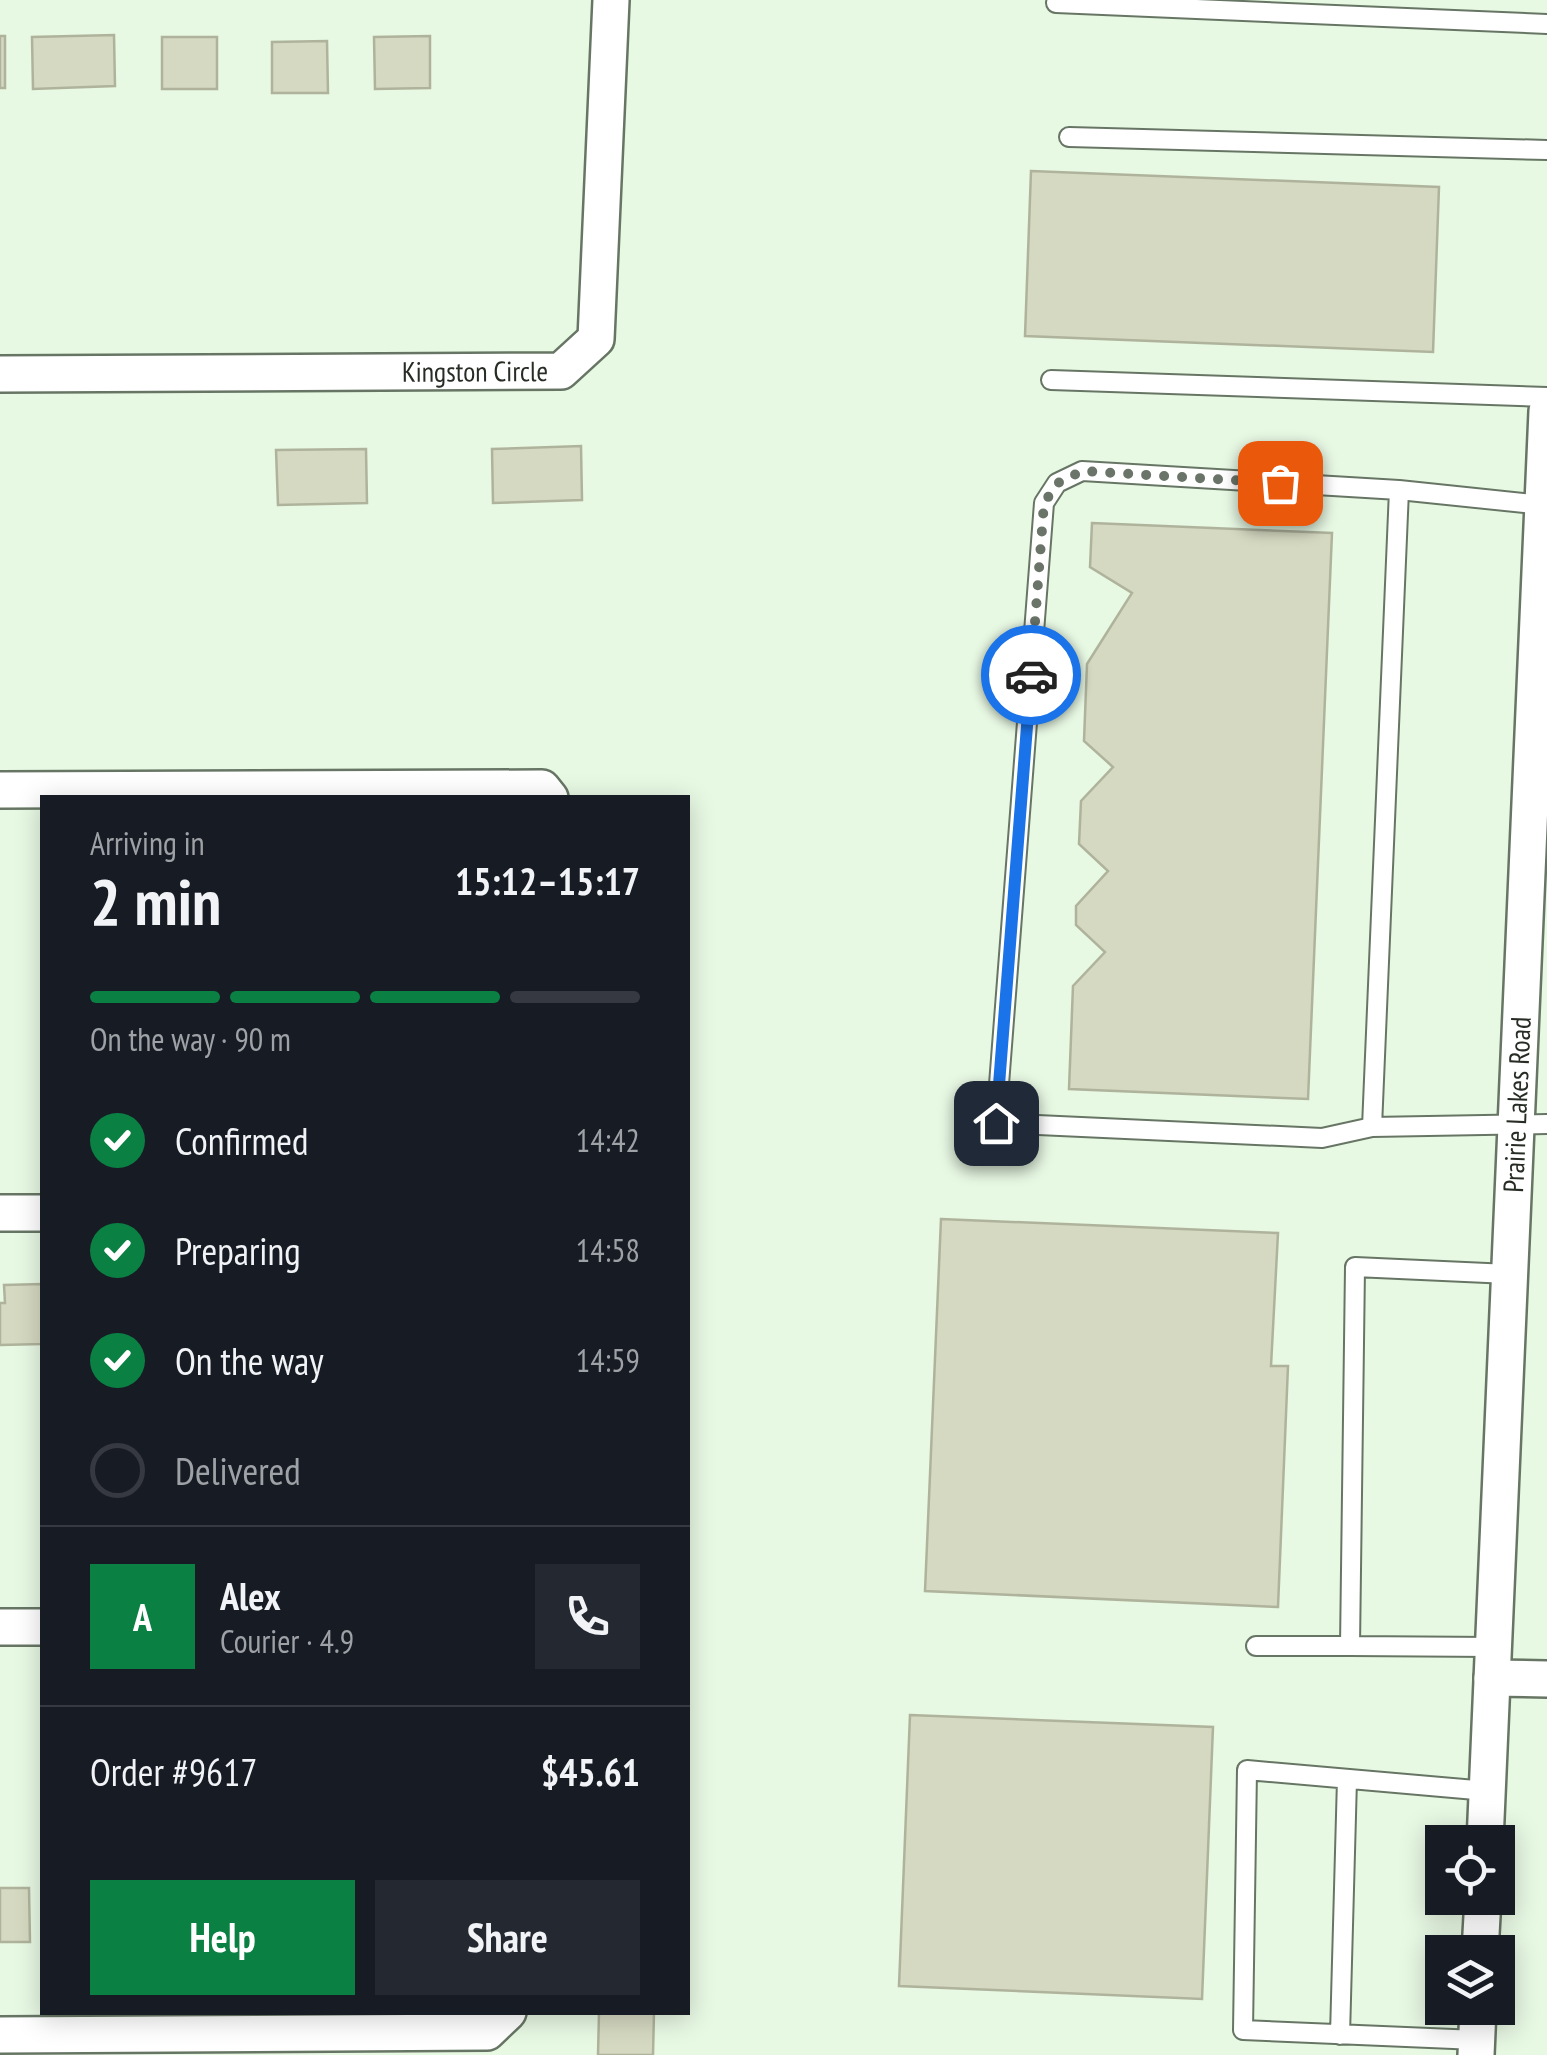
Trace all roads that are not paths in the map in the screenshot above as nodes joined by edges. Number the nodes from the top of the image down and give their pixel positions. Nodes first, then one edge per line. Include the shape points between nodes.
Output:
1 (612, 0) edge
2 (1056, 2) dead end
3 (1547, 24) edge
4 (1069, 136) dead end
5 (1547, 150) edge
6 (0, 374) edge
7 (1051, 380) dead end
8 (1547, 397) edge
9 (1547, 410) edge
10 (1399, 490) junction
11 (1543, 504) junction
12 (1542, 649) edge
13 (0, 790) edge
14 (548, 795) edge
15 (1531, 1125) edge
16 (1372, 1127) junction
17 (40, 1213) edge
18 (0, 1214) edge
19 (1509, 1274) junction
20 (0, 1627) edge
21 (40, 1627) edge
22 (1256, 1646) dead end
23 (1350, 1646) junction
24 (1492, 1662) junction
25 (1547, 1679) edge
26 (1346, 1779) junction
27 (1487, 1792) junction
28 (1486, 1825) edge
29 (505, 2015) edge
30 (1340, 2034) junction
31 (1477, 2034) edge
32 (0, 2035) edge

1 - 6 street, Kingston Circle via 596,339 561,371
2 - 3 lane
4 - 5 lane
7 - 8 lane
9 - 11 street, Prairie Lakes Road
10 - 11 lane
10 - 16 lane
10 - 16 lane via 1082,471 1058,483 1044,503 996,1123 1322,1138
11 - 12 street, Prairie Lakes Road
12 - 15 street, Prairie Lakes Road
13 - 14 street via 542,788
15 - 16 lane
15 - 19 street, Prairie Lakes Road
17 - 18 street
19 - 23 lane via 1355,1266
19 - 24 street, Prairie Lakes Road
20 - 21 street
22 - 23 lane
23 - 24 lane
24 - 25 street
24 - 27 street, Prairie Lakes Road
26 - 27 lane
26 - 30 lane
26 - 30 lane via 1247,1770 1243,2030
27 - 28 street, Prairie Lakes Road
29 - 32 street via 487,2032
30 - 31 lane

